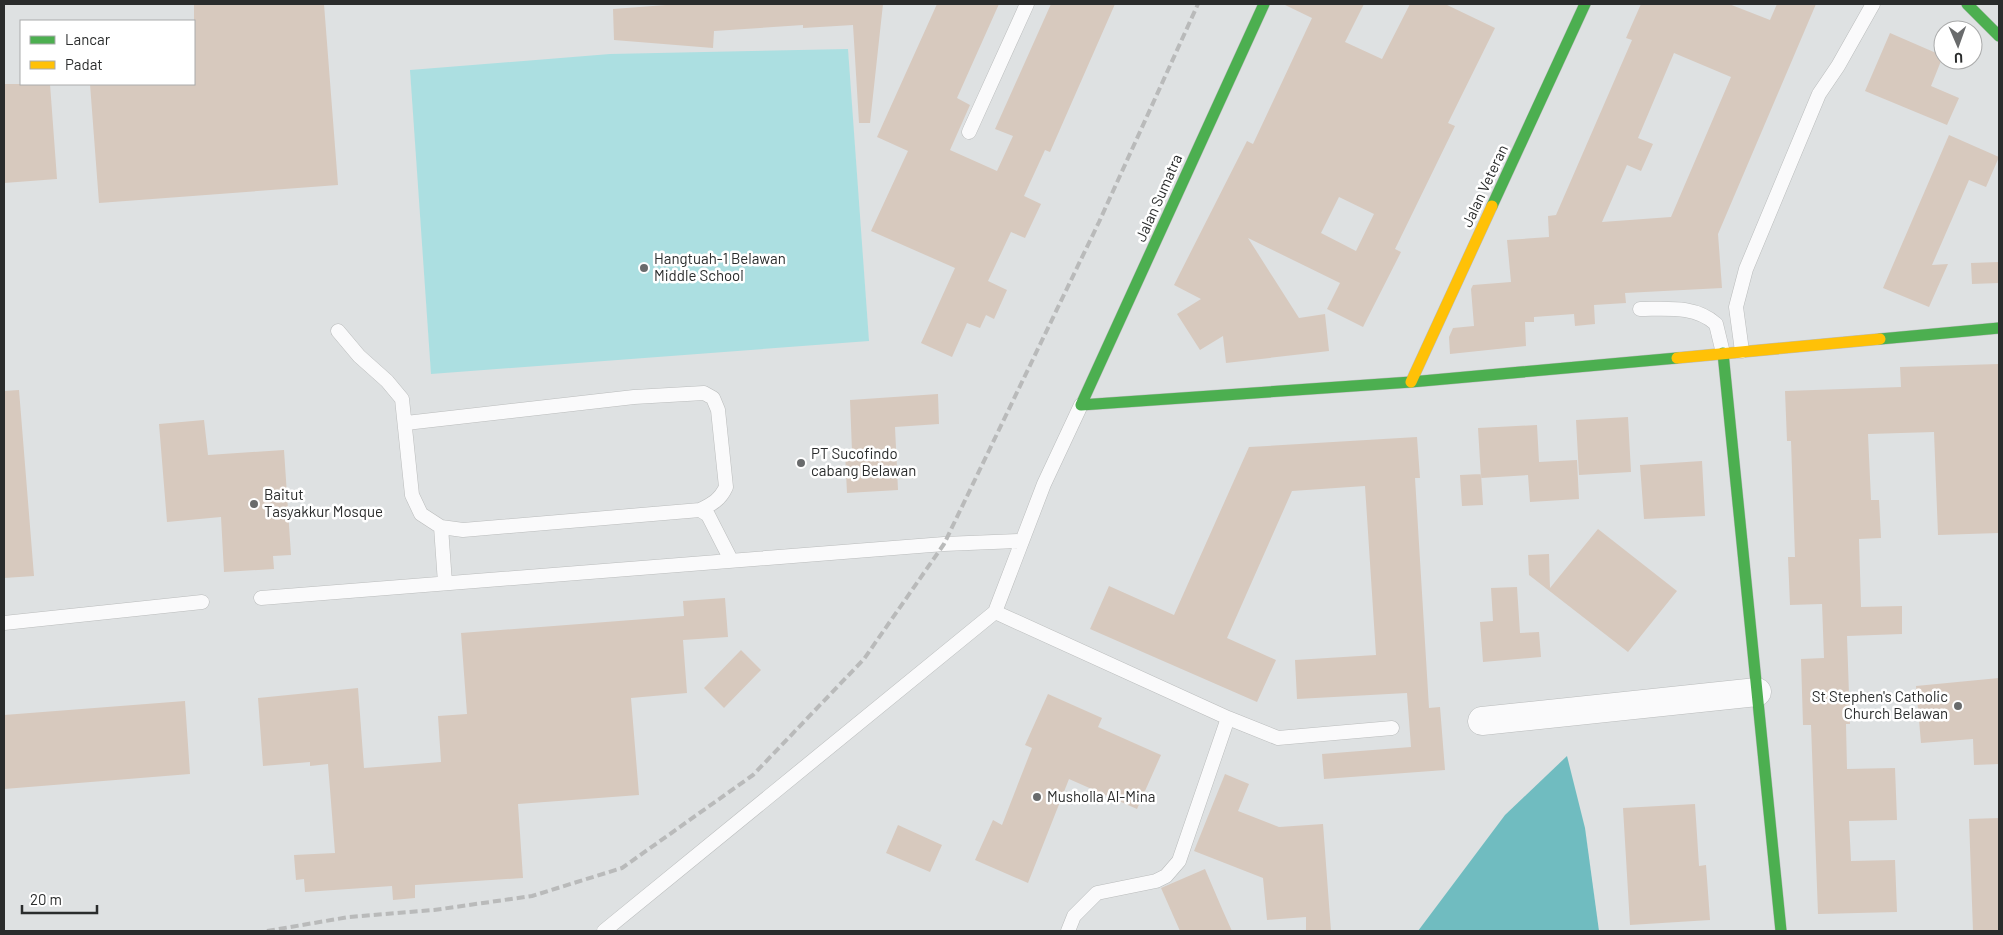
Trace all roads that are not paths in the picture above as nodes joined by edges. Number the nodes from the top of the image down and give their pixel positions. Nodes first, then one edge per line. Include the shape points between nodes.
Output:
1 (1027, 4) edge
2 (1264, 4) edge
3 (1585, 4) edge
4 (1872, 4) edge
5 (1967, 4) edge
6 (1999, 36) edge
7 (970, 132) dead end
8 (1640, 309) dead end
9 (1999, 328) edge
10 (338, 331) dead end
11 (1742, 351) junction
12 (1723, 353) junction
13 (1411, 382) junction
14 (1081, 405) junction
15 (406, 422) junction
16 (700, 510) junction
17 (441, 527) junction
18 (1021, 541) junction
19 (731, 560) junction
20 (444, 583) junction
21 (261, 598) dead end
22 (202, 602) dead end
23 (996, 612) junction
24 (4, 623) edge
25 (1757, 692) junction
26 (1228, 718) junction
27 (1482, 722) dead end
28 (1392, 728) dead end
29 (604, 931) edge
30 (1068, 931) edge
31 (1781, 931) edge

1 - 7 lane
2 - 14 main road, Jalan Sumatra
3 - 13 main road, Jalan Veteran
4 - 11 lane via 1819,94 1746,269 1736,308
5 - 6 main road
8 - 12 lane via 1692,310 1702,314 1716,324
9 - 11 main road
10 - 15 lane via 402,399
11 - 12 main road
12 - 13 main road
12 - 25 main road
13 - 14 main road
14 - 18 lane
15 - 16 lane via 634,397 704,393 713,398 718,410 726,487 715,503
15 - 17 lane via 412,495 421,514
16 - 17 lane via 463,530
16 - 19 lane via 708,515
17 - 20 lane
18 - 19 lane
18 - 23 lane
19 - 20 lane
20 - 21 lane
22 - 24 lane
23 - 26 lane
23 - 29 lane
25 - 27 street
25 - 31 main road
26 - 28 lane via 1278,738
26 - 30 lane via 1179,861 1166,876 1156,881 1097,893 1074,916

